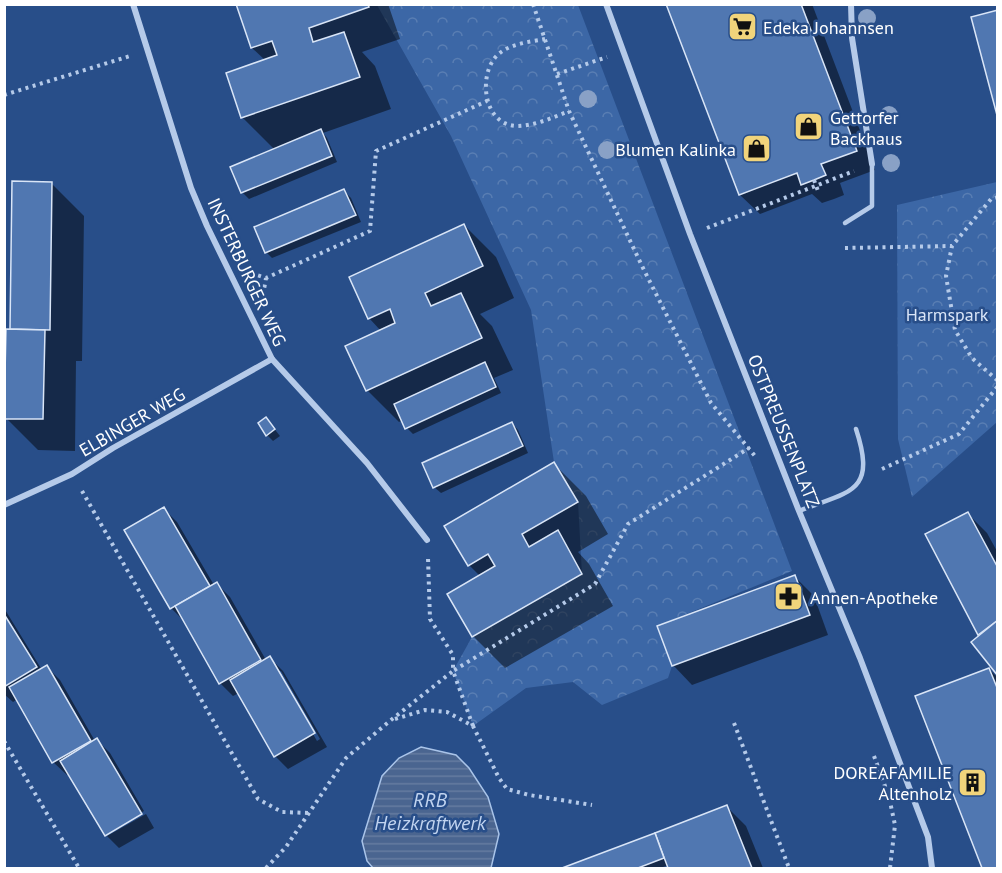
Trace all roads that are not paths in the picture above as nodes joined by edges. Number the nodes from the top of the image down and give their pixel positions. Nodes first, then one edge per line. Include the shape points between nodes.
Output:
1 (133, 4) edge
2 (606, 4) edge
3 (851, 4) edge
4 (872, 164) joint
5 (845, 223) dead end
6 (272, 359) junction
7 (856, 429) dead end
8 (4, 505) edge
9 (799, 511) junction
10 (427, 540) road end
11 (932, 868) edge

1 - 6 street, INSTERBURGER WEG via 191,188
2 - 9 street, OSTPREUSSENPLATZ via 690,234
3 - 4 street via 852,38
4 - 5 lane via 872,206
6 - 8 street, ELBINGER WEG via 72,474
6 - 10 street, INSTERBURGER WEG via 366,463
7 - 9 lane via 864,453 862,478 851,491
9 - 11 street, OSTPREUSSENPLATZ via 928,837

